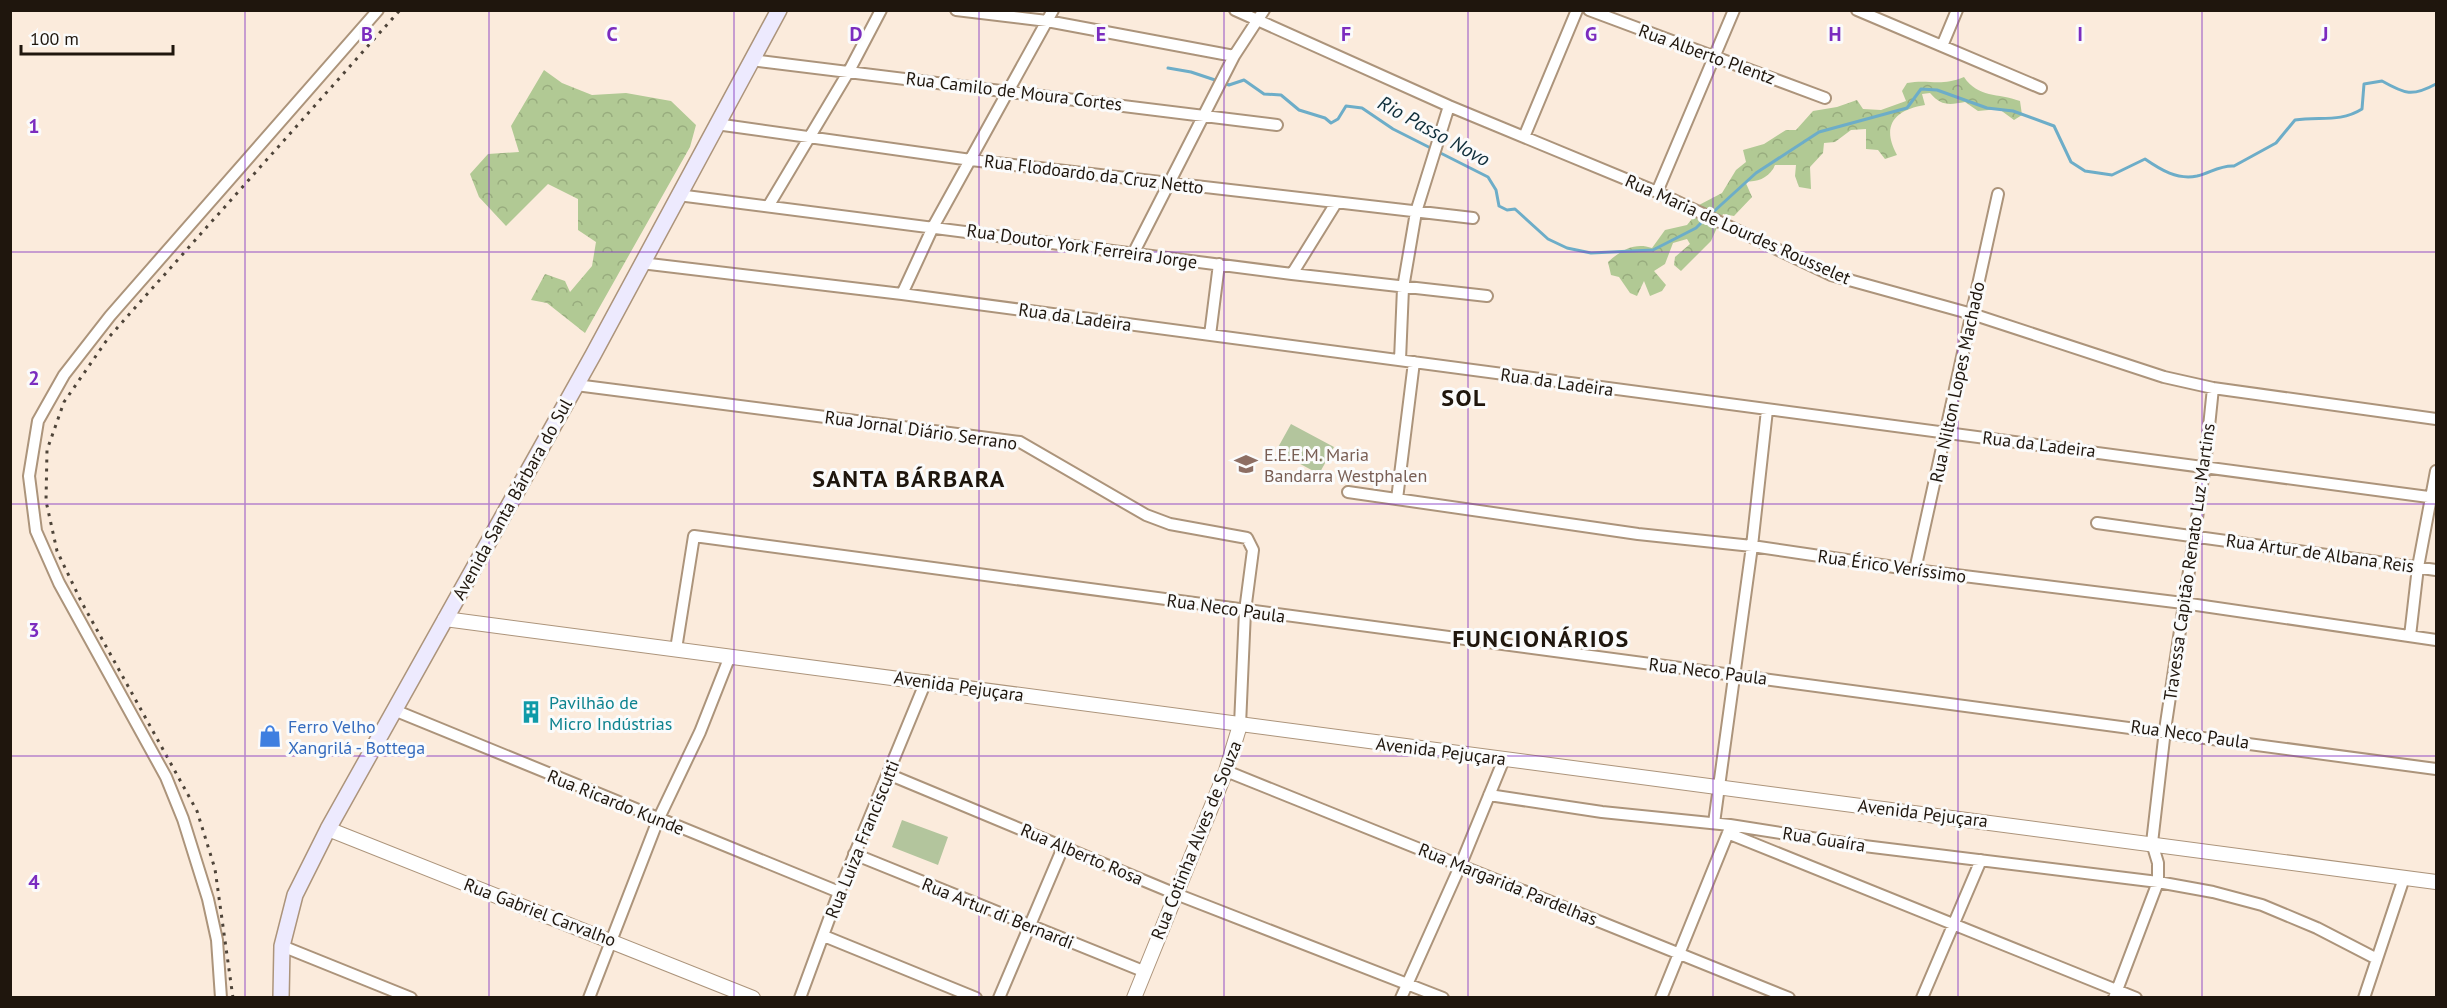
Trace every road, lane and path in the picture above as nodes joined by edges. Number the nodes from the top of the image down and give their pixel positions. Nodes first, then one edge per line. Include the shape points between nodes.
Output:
1 (378, 10) edge
2 (779, 10) edge
3 (881, 10) edge
4 (956, 10) edge
5 (1053, 10) edge
6 (1235, 10) edge
7 (1264, 10) edge
8 (1577, 10) edge
9 (1589, 10) edge
10 (1734, 10) edge
11 (1857, 10) edge
12 (1957, 10) edge
13 (1047, 21) junction
14 (1258, 21) junction
15 (1942, 46) junction
16 (1234, 56) junction
17 (1715, 56) junction
18 (751, 60) junction
19 (849, 72) junction
20 (2042, 88) dead end
21 (1011, 90) junction
22 (1825, 98) dead end
23 (1449, 106) junction
24 (1205, 116) junction
25 (716, 124) junction
26 (1276, 125) dead end
27 (1524, 137) junction
28 (810, 138) junction
29 (971, 160) junction
30 (1169, 182) junction
31 (1657, 192) junction
32 (1998, 194) dead end
33 (678, 195) junction
34 (1336, 203) junction
35 (769, 205) junction
36 (1416, 212) junction
37 (1473, 218) dead end
38 (933, 227) junction
39 (1134, 252) junction
40 (642, 262) junction
41 (1219, 264) junction
42 (1292, 274) junction
43 (1404, 288) junction
44 (902, 294) junction
45 (1487, 296) dead end
46 (1972, 314) junction
47 (1210, 334) junction
48 (1400, 360) junction
49 (1414, 362) junction
50 (576, 385) junction
51 (2213, 388) junction
52 (1767, 410) junction
53 (2436, 419) edge
54 (1946, 432) junction
55 (2205, 465) junction
56 (2436, 471) edge
57 (1348, 492) dead end
58 (2433, 497) edge
59 (1397, 499) junction
60 (2097, 523) dead end
61 (2195, 535) junction
62 (1246, 538) joint
63 (1752, 546) junction
64 (2418, 567) junction
65 (1915, 570) junction
66 (2436, 570) edge
67 (2183, 603) junction
68 (1245, 611) junction
69 (445, 619) junction
70 (2410, 636) junction
71 (2436, 639) edge
72 (676, 649) junction
73 (730, 656) junction
74 (1734, 674) junction
75 (926, 681) junction
76 (394, 710) junction
77 (1240, 725) junction
78 (2165, 730) junction
79 (1504, 759) junction
80 (2436, 769) edge
81 (1226, 771) junction
82 (888, 774) junction
83 (1719, 787) junction
84 (1489, 795) junction
85 (658, 820) junction
86 (1714, 823) junction
87 (328, 829) junction
88 (1730, 829) junction
89 (2152, 843) junction
90 (1064, 845) junction
91 (854, 854) junction
92 (1981, 860) junction
93 (1461, 864) junction
94 (2404, 878) junction
95 (2158, 882) junction
96 (2436, 882) edge
97 (838, 892) junction
98 (1176, 894) junction
99 (1029, 925) junction
100 (1955, 925) junction
101 (824, 936) junction
102 (612, 940) junction
103 (282, 945) junction
104 (1679, 954) junction
105 (2377, 959) junction
106 (1143, 971) junction
107 (1407, 983) junction
108 (2116, 994) edge
109 (221, 998) edge
110 (281, 998) edge
111 (411, 998) edge
112 (589, 998) edge
113 (753, 998) edge
114 (800, 998) edge
115 (976, 998) edge
116 (999, 998) edge
117 (1134, 998) edge
118 (1401, 998) edge
119 (1443, 998) edge
120 (1661, 998) edge
121 (1789, 998) edge
122 (1922, 998) edge
123 (2136, 998) edge
124 (2364, 998) edge

1 - 109 street via 110,316 64,375 38,422 29,476 36,531 59,583 166,777 197,859 217,940
2 - 18 main road, Avenida Santa Bárbara do Sul
3 - 19 street
4 - 13 street
5 - 13 street
6 - 14 street, Rua Maria de Lourdes Rousselet
7 - 14 street
8 - 27 street
9 - 17 street, Rua Alberto Plentz
10 - 17 street
11 - 15 street
12 - 15 street
13 - 16 street
13 - 21 street
14 - 16 street
14 - 23 street, Rua Maria de Lourdes Rousselet
15 - 20 street
16 - 24 street
17 - 22 street, Rua Alberto Plentz
17 - 31 street
18 - 19 street, Rua Camilo de Moura Cortes
18 - 25 main road, Avenida Santa Bárbara do Sul
19 - 21 street, Rua Camilo de Moura Cortes
19 - 28 street
21 - 24 street, Rua Camilo de Moura Cortes
21 - 29 street
23 - 27 street, Rua Maria de Lourdes Rousselet
23 - 36 street
24 - 26 street, Rua Camilo de Moura Cortes
24 - 30 street
25 - 28 street, Rua Flodoardo da Cruz Netto
25 - 33 main road, Avenida Santa Bárbara do Sul
27 - 31 street, Rua Maria de Lourdes Rousselet
28 - 29 street, Rua Flodoardo da Cruz Netto
28 - 35 street
29 - 30 street, Rua Flodoardo da Cruz Netto
29 - 38 street
30 - 34 street, Rua Flodoardo da Cruz Netto
30 - 39 street
31 - 46 street, Rua Maria de Lourdes Rousselet via 1831,275
32 - 46 street, Rua Nilton Lopes Machado
33 - 35 street, Rua Doutor York Ferreira Jorge
33 - 40 main road, Avenida Santa Bárbara do Sul
34 - 36 street, Rua Flodoardo da Cruz Netto
34 - 42 street
35 - 38 street, Rua Doutor York Ferreira Jorge
36 - 37 street, Rua Flodoardo da Cruz Netto
36 - 43 street
38 - 39 street, Rua Doutor York Ferreira Jorge
38 - 44 street
39 - 41 street, Rua Doutor York Ferreira Jorge
40 - 44 street, Rua da Ladeira
40 - 50 main road, Avenida Santa Bárbara do Sul
41 - 42 street, Rua Doutor York Ferreira Jorge
41 - 47 street
42 - 43 street, Rua Doutor York Ferreira Jorge
43 - 45 street, Rua Doutor York Ferreira Jorge
43 - 48 street
44 - 47 street, Rua da Ladeira
46 - 51 street, Rua Maria de Lourdes Rousselet via 2164,377
46 - 54 street, Rua Nilton Lopes Machado
47 - 48 street, Rua da Ladeira
48 - 49 street, Rua da Ladeira
49 - 52 street, Rua da Ladeira
49 - 59 street
50 - 62 street, Rua Jornal Diário Serrano via 1020,442 1146,515 1170,524
50 - 69 main road, Avenida Santa Bárbara do Sul
51 - 53 street, Rua Maria de Lourdes Rousselet
51 - 55 street, Travessa Capitão Renato Luz Martins
52 - 54 street, Rua da Ladeira
52 - 63 street
54 - 55 street, Rua da Ladeira
54 - 65 street, Rua Nilton Lopes Machado
55 - 58 street, Rua da Ladeira
55 - 61 street, Travessa Capitão Renato Luz Martins
56 - 58 street
57 - 59 street, Rua Érico Veríssimo
58 - 64 street
59 - 63 street, Rua Érico Veríssimo via 1638,534
60 - 61 street, Rua Artur de Albana Reis
61 - 64 street, Rua Artur de Albana Reis
61 - 67 street, Travessa Capitão Renato Luz Martins
62 - 68 street, Rua Cotinha Alves de Souza via 1253,550
63 - 65 street, Rua Érico Veríssimo
63 - 74 street
64 - 66 street, Rua Artur de Albana Reis
64 - 70 street
65 - 67 street, Rua Érico Veríssimo
67 - 70 street, Rua Érico Veríssimo
67 - 78 street, Travessa Capitão Renato Luz Martins
68 - 72 street, Rua Neco Paula via 694,536
68 - 74 street, Rua Neco Paula
68 - 77 street, Rua Cotinha Alves de Souza
69 - 72 street, Avenida Pejuçara
69 - 76 main road, Avenida Santa Bárbara do Sul
70 - 71 street, Rua Érico Veríssimo
72 - 73 street, Avenida Pejuçara
73 - 75 street, Avenida Pejuçara
73 - 85 street via 700,732
74 - 78 street, Rua Neco Paula
74 - 83 street
75 - 77 street, Avenida Pejuçara
75 - 82 street, Rua Luiza Franciscutti
76 - 85 street, Rua Ricardo Kunde
76 - 87 main road, Avenida Santa Bárbara do Sul
77 - 79 street, Avenida Pejuçara
77 - 81 street, Rua Cotinha Alves de Souza
78 - 80 street, Rua Neco Paula
78 - 89 street, Travessa Capitão Renato Luz Martins
79 - 83 street, Avenida Pejuçara
79 - 84 street
81 - 93 street, Rua Margarida Pardelhas
81 - 98 street, Rua Cotinha Alves de Souza
82 - 90 street, Rua Alberto Rosa
82 - 91 street, Rua Luiza Franciscutti
83 - 86 street
83 - 89 street, Avenida Pejuçara
84 - 86 street, Rua Guaíra
84 - 93 street
85 - 97 street, Rua Ricardo Kunde
85 - 102 street
86 - 88 street, Rua Guaíra
87 - 102 street, Rua Gabriel Carvalho
87 - 103 main road, Avenida Santa Bárbara do Sul via 295,895
88 - 92 street, Rua Guaíra
88 - 100 street
88 - 104 street
89 - 94 street, Avenida Pejuçara
89 - 95 street, Travessa Capitão Renato Luz Martins
90 - 98 street, Rua Alberto Rosa
90 - 99 street
91 - 97 street, Rua Luiza Franciscutti
91 - 99 street, Rua Artur di Bernardi
92 - 95 street, Rua Guaíra
92 - 100 street
93 - 104 street, Rua Margarida Pardelhas
93 - 107 street
94 - 96 street, Avenida Pejuçara
94 - 105 street
95 - 105 street, Rua Guaíra via 2262,905
95 - 108 street
97 - 101 street, Rua Luiza Franciscutti
98 - 106 street, Rua Cotinha Alves de Souza
98 - 107 street, Rua Alberto Rosa
99 - 106 street, Rua Artur di Bernardi
99 - 116 street
100 - 108 street
100 - 122 street
101 - 114 street, Rua Luiza Franciscutti
101 - 115 street
102 - 112 street
102 - 113 street, Rua Gabriel Carvalho
103 - 110 main road, Avenida Santa Bárbara do Sul
103 - 111 street
104 - 120 street
104 - 121 street, Rua Margarida Pardelhas
105 - 124 street
106 - 117 street, Rua Cotinha Alves de Souza
107 - 118 street
107 - 119 street, Rua Alberto Rosa
108 - 123 street

